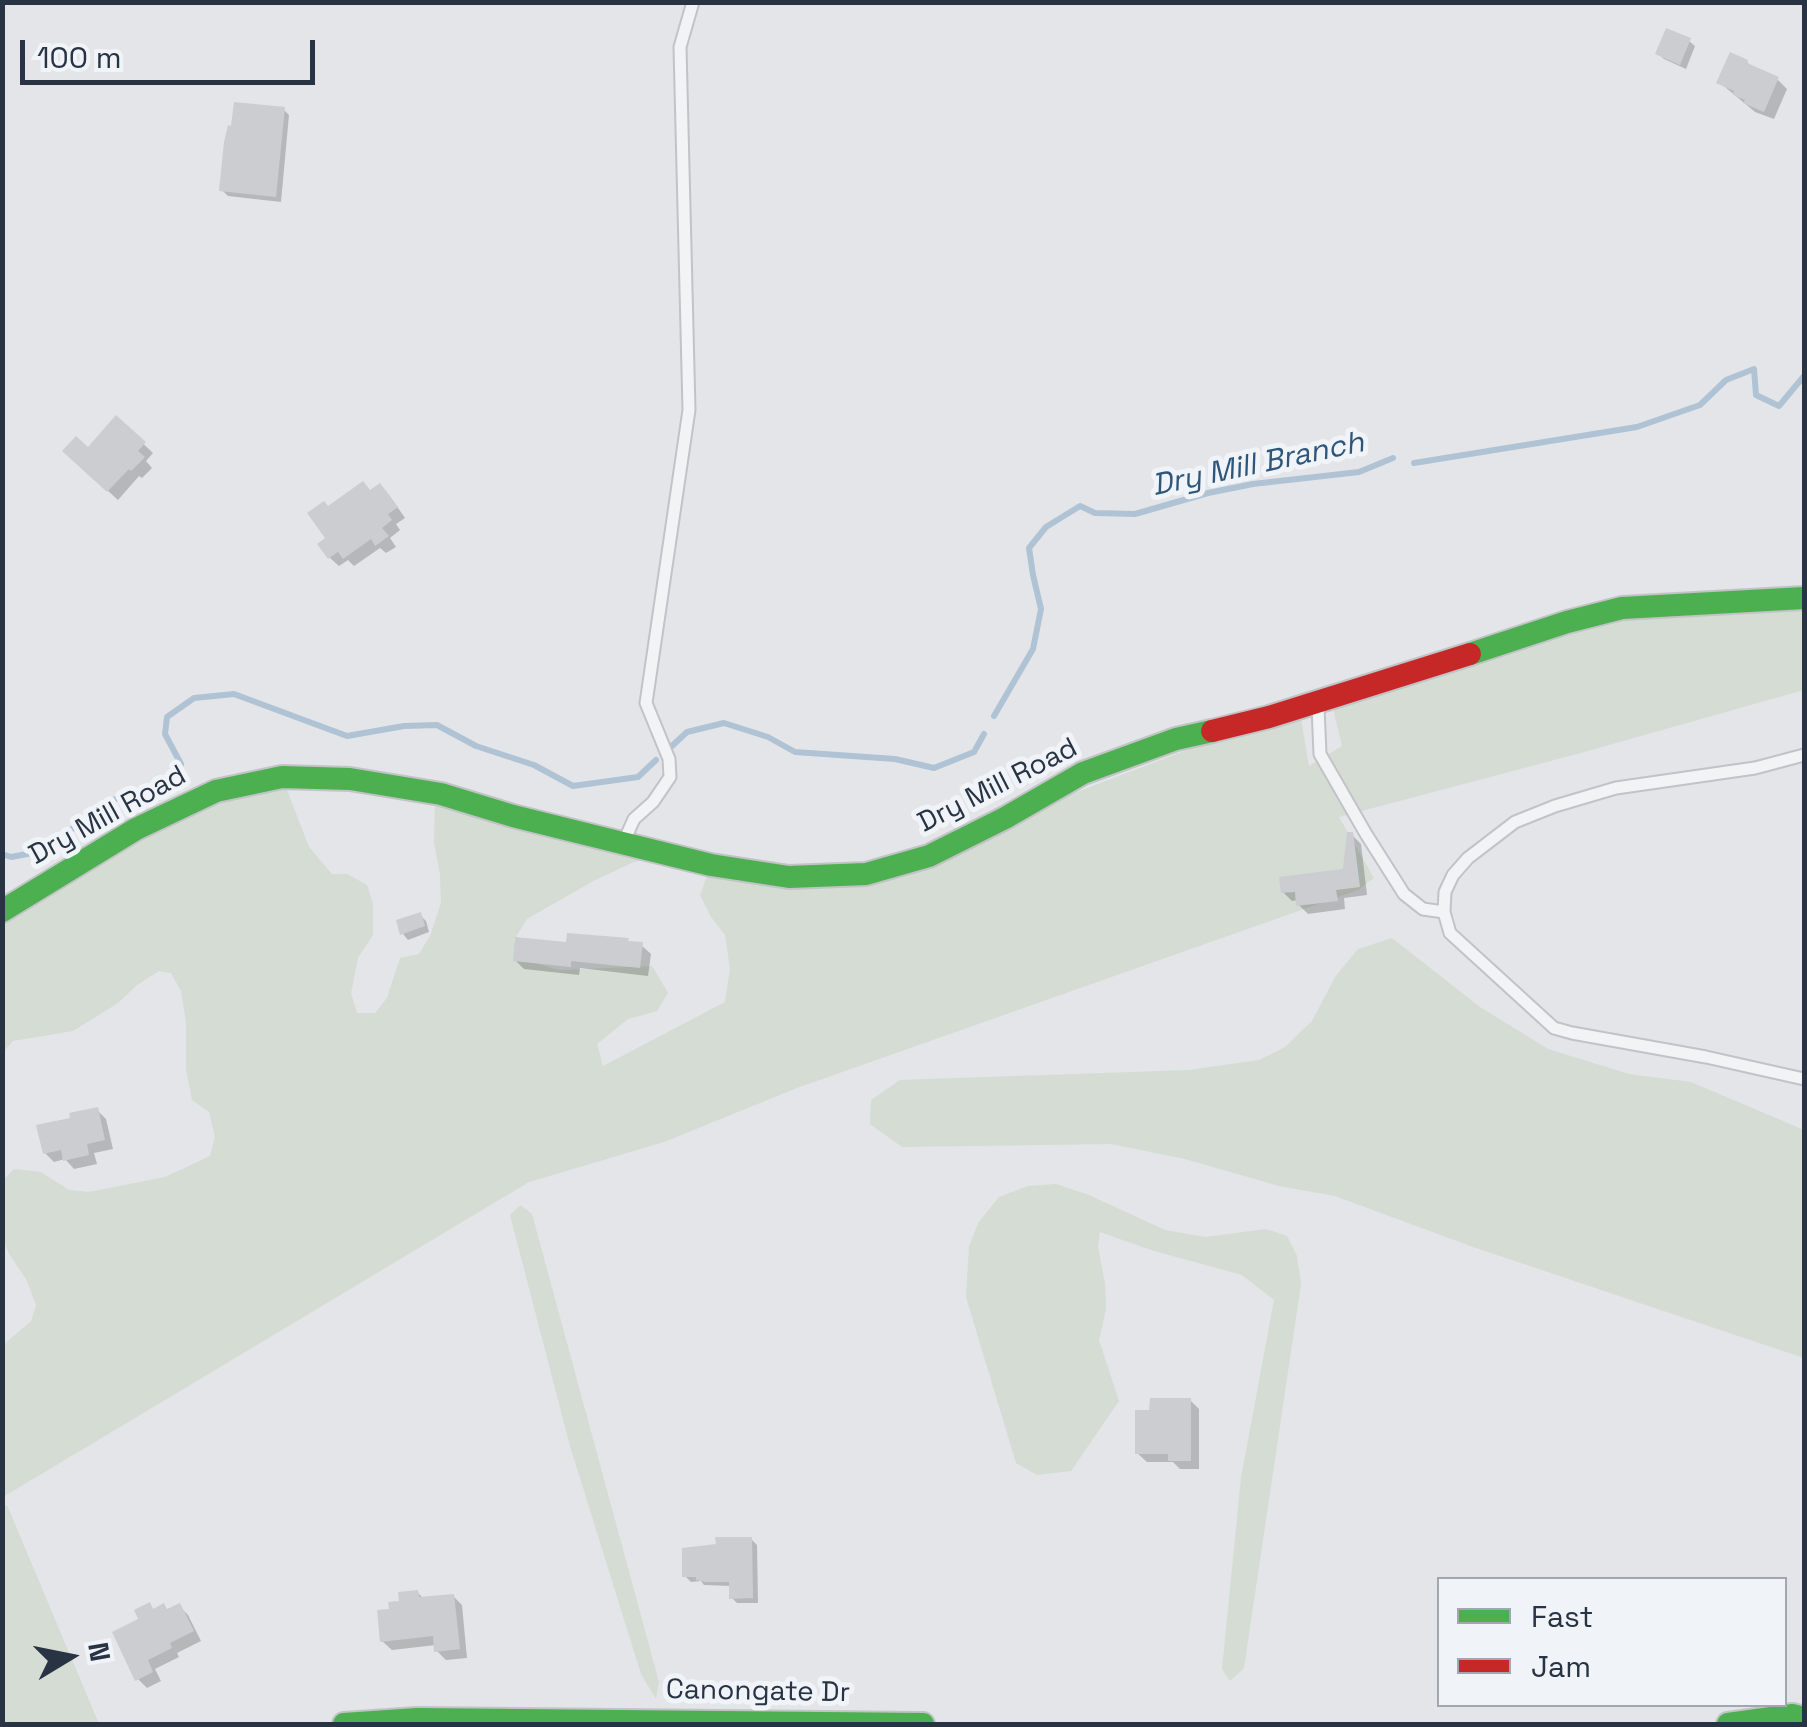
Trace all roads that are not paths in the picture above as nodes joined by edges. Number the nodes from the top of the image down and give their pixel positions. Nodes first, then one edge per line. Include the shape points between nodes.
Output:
1 (693, 2) edge
2 (1804, 598) edge
3 (1318, 702) junction
4 (1804, 755) edge
5 (624, 842) junction
6 (2, 911) edge
7 (1444, 912) junction
8 (1804, 1079) edge
9 (1804, 1718) edge
10 (593, 1722) edge
11 (344, 1724) edge
12 (923, 1724) edge
13 (1728, 1724) edge

1 - 5 lane via 680,47 689,410 646,703 670,759 670,777 634,819
2 - 3 street, Dry Mill Road via 1622,608
3 - 5 street, Dry Mill Road via 1176,739 1083,773 929,856 866,874 789,878
3 - 7 lane via 1320,754 1366,834 1404,894
4 - 7 lane via 1616,788 1516,822 1453,874
5 - 6 street, Dry Mill Road via 442,794 350,778 282,777 216,791 136,830
7 - 8 lane via 1450,933 1554,1028
9 - 13 street
10 - 11 street, Canongate Dr
10 - 12 street, Canongate Dr

